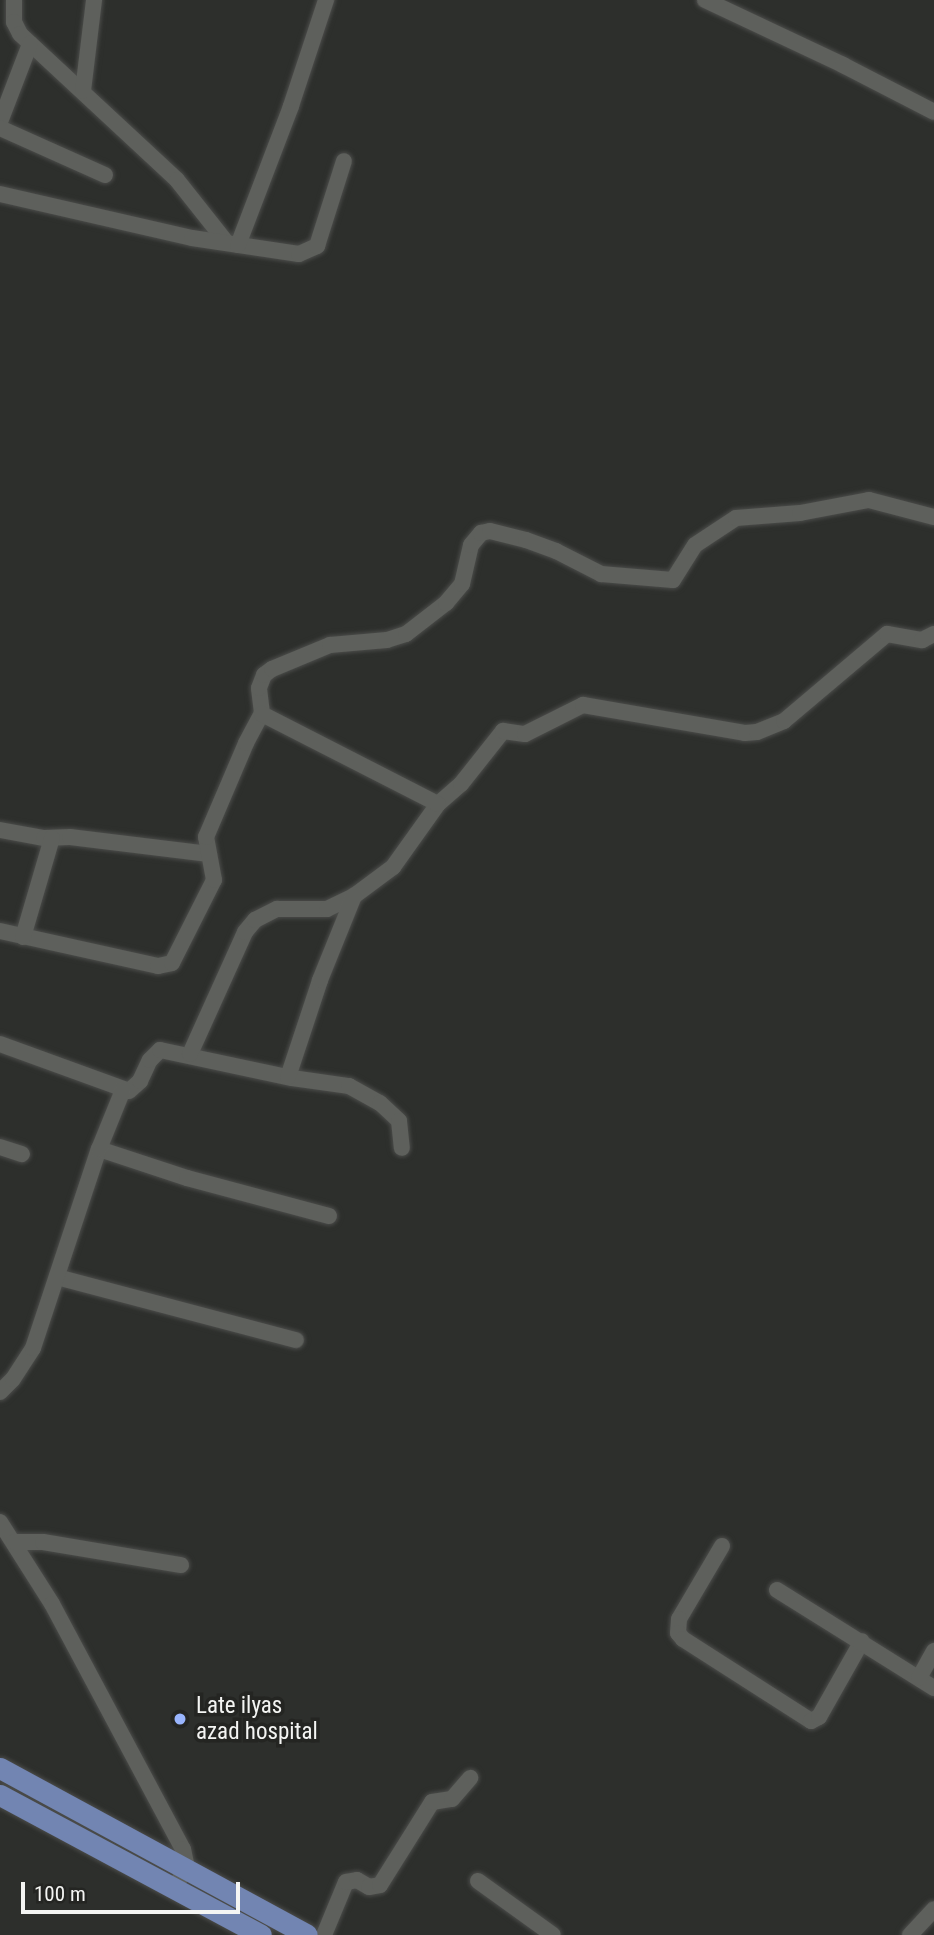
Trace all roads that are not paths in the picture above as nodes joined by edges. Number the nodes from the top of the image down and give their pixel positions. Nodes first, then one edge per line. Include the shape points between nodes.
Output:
1 (15, 0) edge
2 (94, 0) edge
3 (326, 0) edge
4 (705, 0) edge
5 (30, 44) junction
6 (83, 91) junction
7 (934, 112) edge
8 (0, 122) edge
9 (0, 128) edge
10 (344, 161) dead end
11 (105, 175) dead end
12 (0, 194) edge
13 (232, 244) junction
14 (934, 517) edge
15 (934, 634) edge
16 (262, 714) junction
17 (438, 804) junction
18 (0, 830) edge
19 (52, 838) junction
20 (209, 854) junction
21 (354, 896) junction
22 (0, 932) edge
23 (23, 937) junction
24 (0, 1044) edge
25 (190, 1054) junction
26 (288, 1077) junction
27 (123, 1090) junction
28 (0, 1147) edge
29 (401, 1148) dead end
30 (99, 1149) junction
31 (22, 1154) dead end
32 (329, 1216) dead end
33 (57, 1277) junction
34 (296, 1340) dead end
35 (0, 1392) edge
36 (0, 1522) edge
37 (14, 1542) junction
38 (722, 1546) dead end
39 (181, 1565) dead end
40 (777, 1590) dead end
41 (862, 1641) junction
42 (934, 1651) edge
43 (919, 1678) junction
44 (934, 1688) edge
45 (0, 1768) edge
46 (470, 1779) dead end
47 (0, 1795) edge
48 (187, 1868) junction
49 (478, 1881) dead end
50 (174, 1887) junction
51 (934, 1909) edge
52 (261, 1935) edge
53 (307, 1935) edge
54 (324, 1935) edge
55 (554, 1935) edge
56 (910, 1935) edge

1 - 5 street via 15,29
2 - 6 street
3 - 13 street via 291,106
4 - 7 street
5 - 6 street
5 - 8 street
6 - 13 street via 177,180
9 - 11 street
10 - 13 street via 317,246 299,254
12 - 13 street
14 - 16 street via 869,500 736,519 695,545 673,580 601,574 526,540 491,531 481,533 471,545 462,584 446,603 397,638 340,643 272,668 260,682
15 - 17 street via 922,640 887,634 784,720 757,732 583,705 525,734 503,731 461,784
16 - 17 street
16 - 20 street via 206,837
17 - 21 street via 393,867
18 - 19 street
19 - 20 street via 70,836
19 - 23 street
20 - 23 street via 214,880 172,963 158,966
21 - 25 street via 320,911 277,909 254,920
21 - 26 street
22 - 23 street
24 - 27 street
25 - 26 street
25 - 27 street via 160,1049 134,1088
26 - 29 street via 363,1091 399,1121
27 - 30 street
28 - 31 street
30 - 32 street
30 - 33 street
33 - 34 street
33 - 35 street via 33,1348
36 - 37 street
37 - 39 street via 43,1542
37 - 48 street via 171,1825
38 - 41 street via 679,1619 678,1633 683,1639 811,1721 819,1717
40 - 41 street
41 - 43 street
42 - 43 street
43 - 44 street
45 - 48 main road
46 - 54 street via 452,1799 432,1801 380,1885 369,1888 357,1880 345,1882
47 - 50 main road
48 - 50 street
48 - 53 main road
49 - 55 street
50 - 52 main road
51 - 56 street

